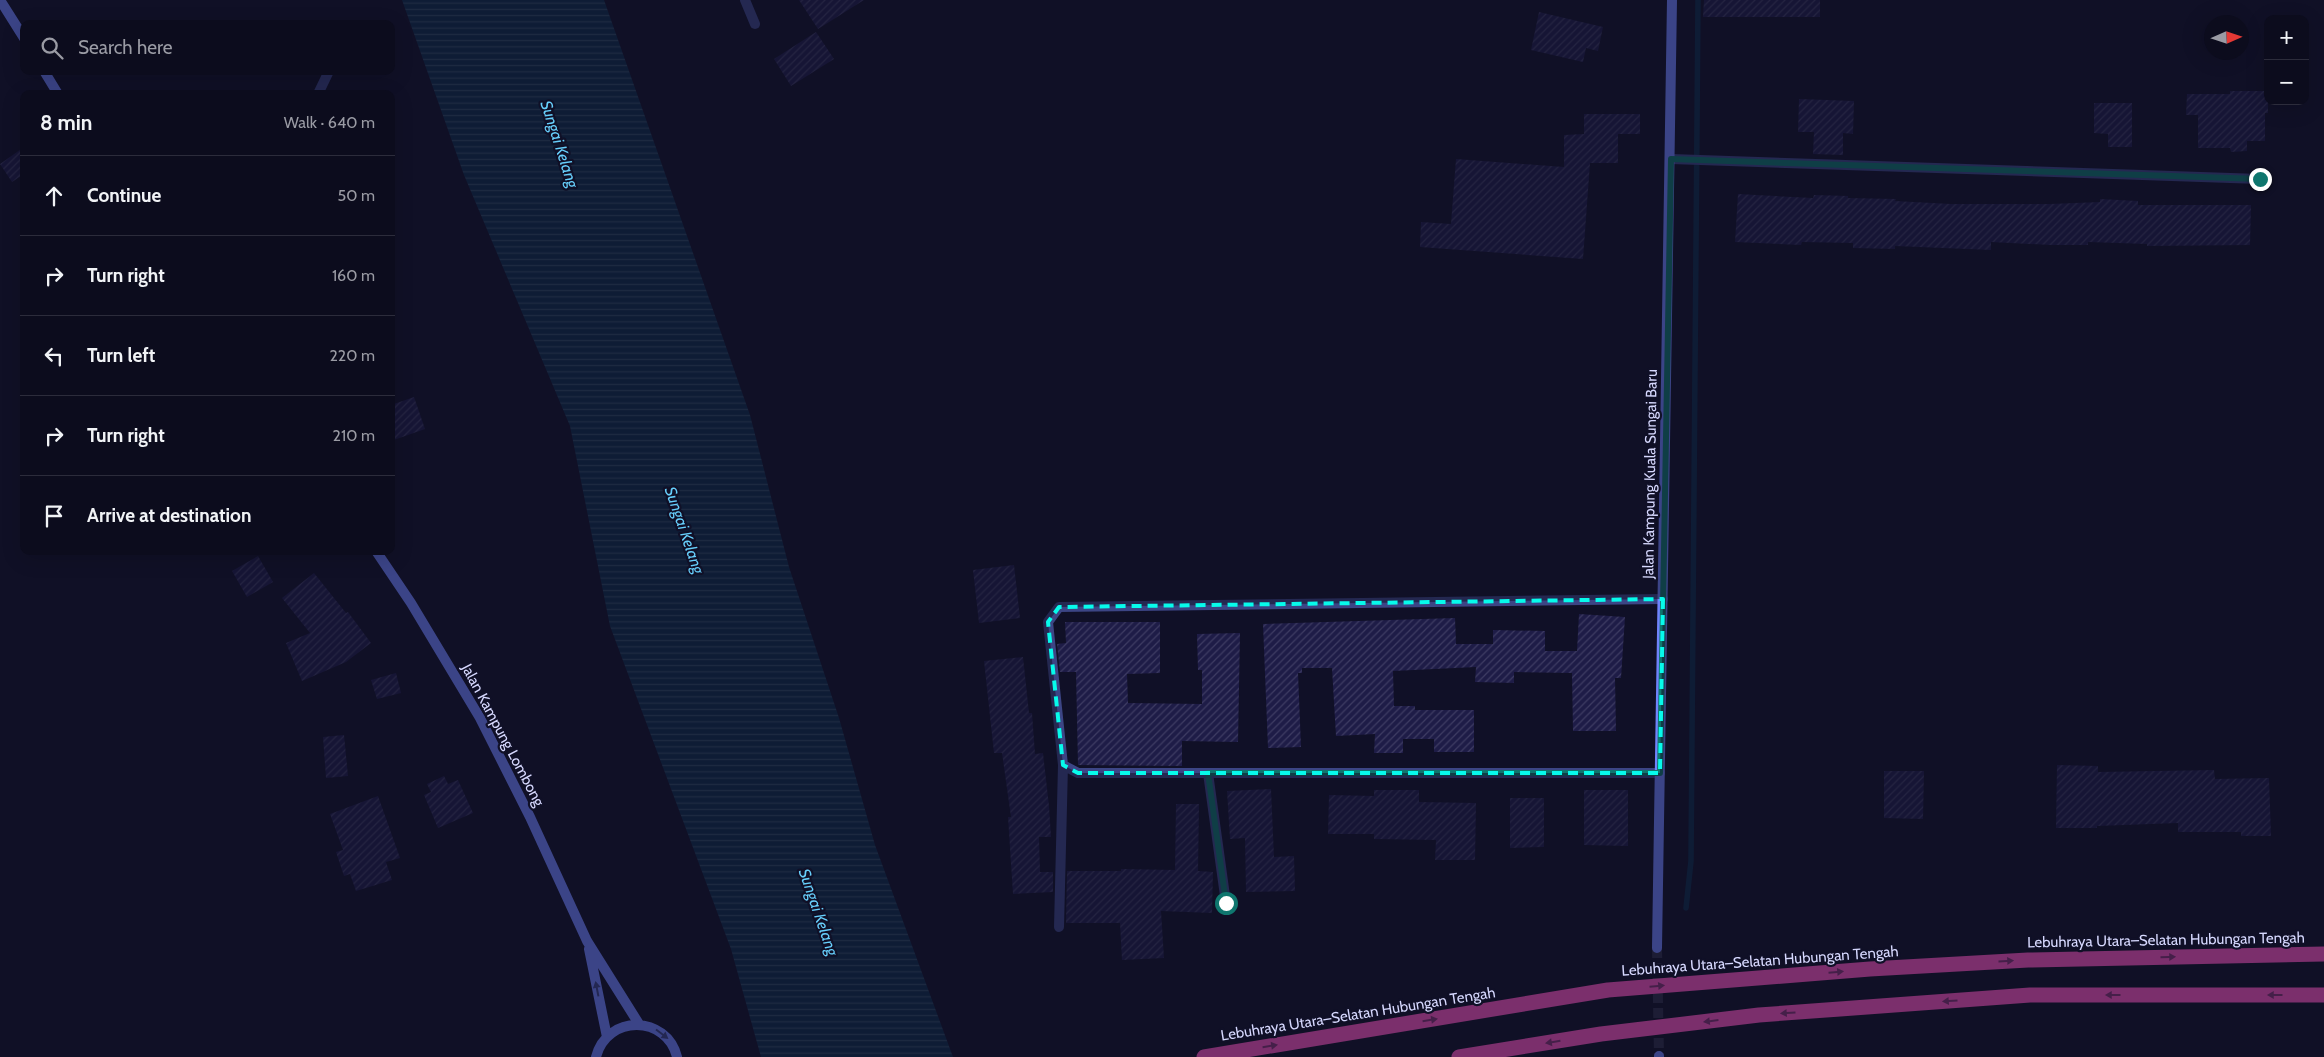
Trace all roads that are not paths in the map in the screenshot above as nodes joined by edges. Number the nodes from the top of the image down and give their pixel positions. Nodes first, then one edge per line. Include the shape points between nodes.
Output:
1 (0, 0) edge
2 (745, 0) edge
3 (1672, 0) edge
4 (755, 24) dead end
5 (20, 32) edge
6 (46, 75) edge
7 (327, 75) edge
8 (56, 90) edge
9 (320, 90) edge
10 (1671, 159) junction
11 (2260, 179) dead end
12 (379, 555) edge
13 (1663, 599) junction
14 (1063, 765) junction
15 (1208, 773) junction
16 (1660, 773) junction
17 (1226, 903) dead end
18 (1059, 927) dead end
19 (587, 941) junction
20 (1657, 948) tunnel mouth
21 (2324, 954) edge
22 (2324, 994) edge
23 (639, 1024) junction
24 (607, 1037) junction
25 (596, 1057) edge
26 (677, 1057) edge
27 (1204, 1057) edge
28 (1459, 1057) edge

1 - 5 street
2 - 4 street
3 - 10 street, Jalan Kampung Kuala Sungai Baru
6 - 8 street
7 - 9 street
10 - 11 street
10 - 13 street, Jalan Kampung Kuala Sungai Baru
12 - 19 street, Jalan Kampung Lombong via 480,718
13 - 14 street via 1060,607 1048,622
13 - 16 street, Jalan Kampung Kuala Sungai Baru
14 - 15 street via 1078,773
14 - 18 street
15 - 16 street
15 - 17 street
16 - 20 street, Jalan Kampung Kuala Sungai Baru
19 - 23 street
24 -> 19 street
27 -> 21 highway, Lebuhraya Utara–Selatan Hubungan Tengah via 1608,990 2028,960
22 -> 28 highway via 2030,995 1759,1015 1601,1034
23 - 24 street via 627,1025
23 -> 26 street via 661,1032
24 - 25 street

